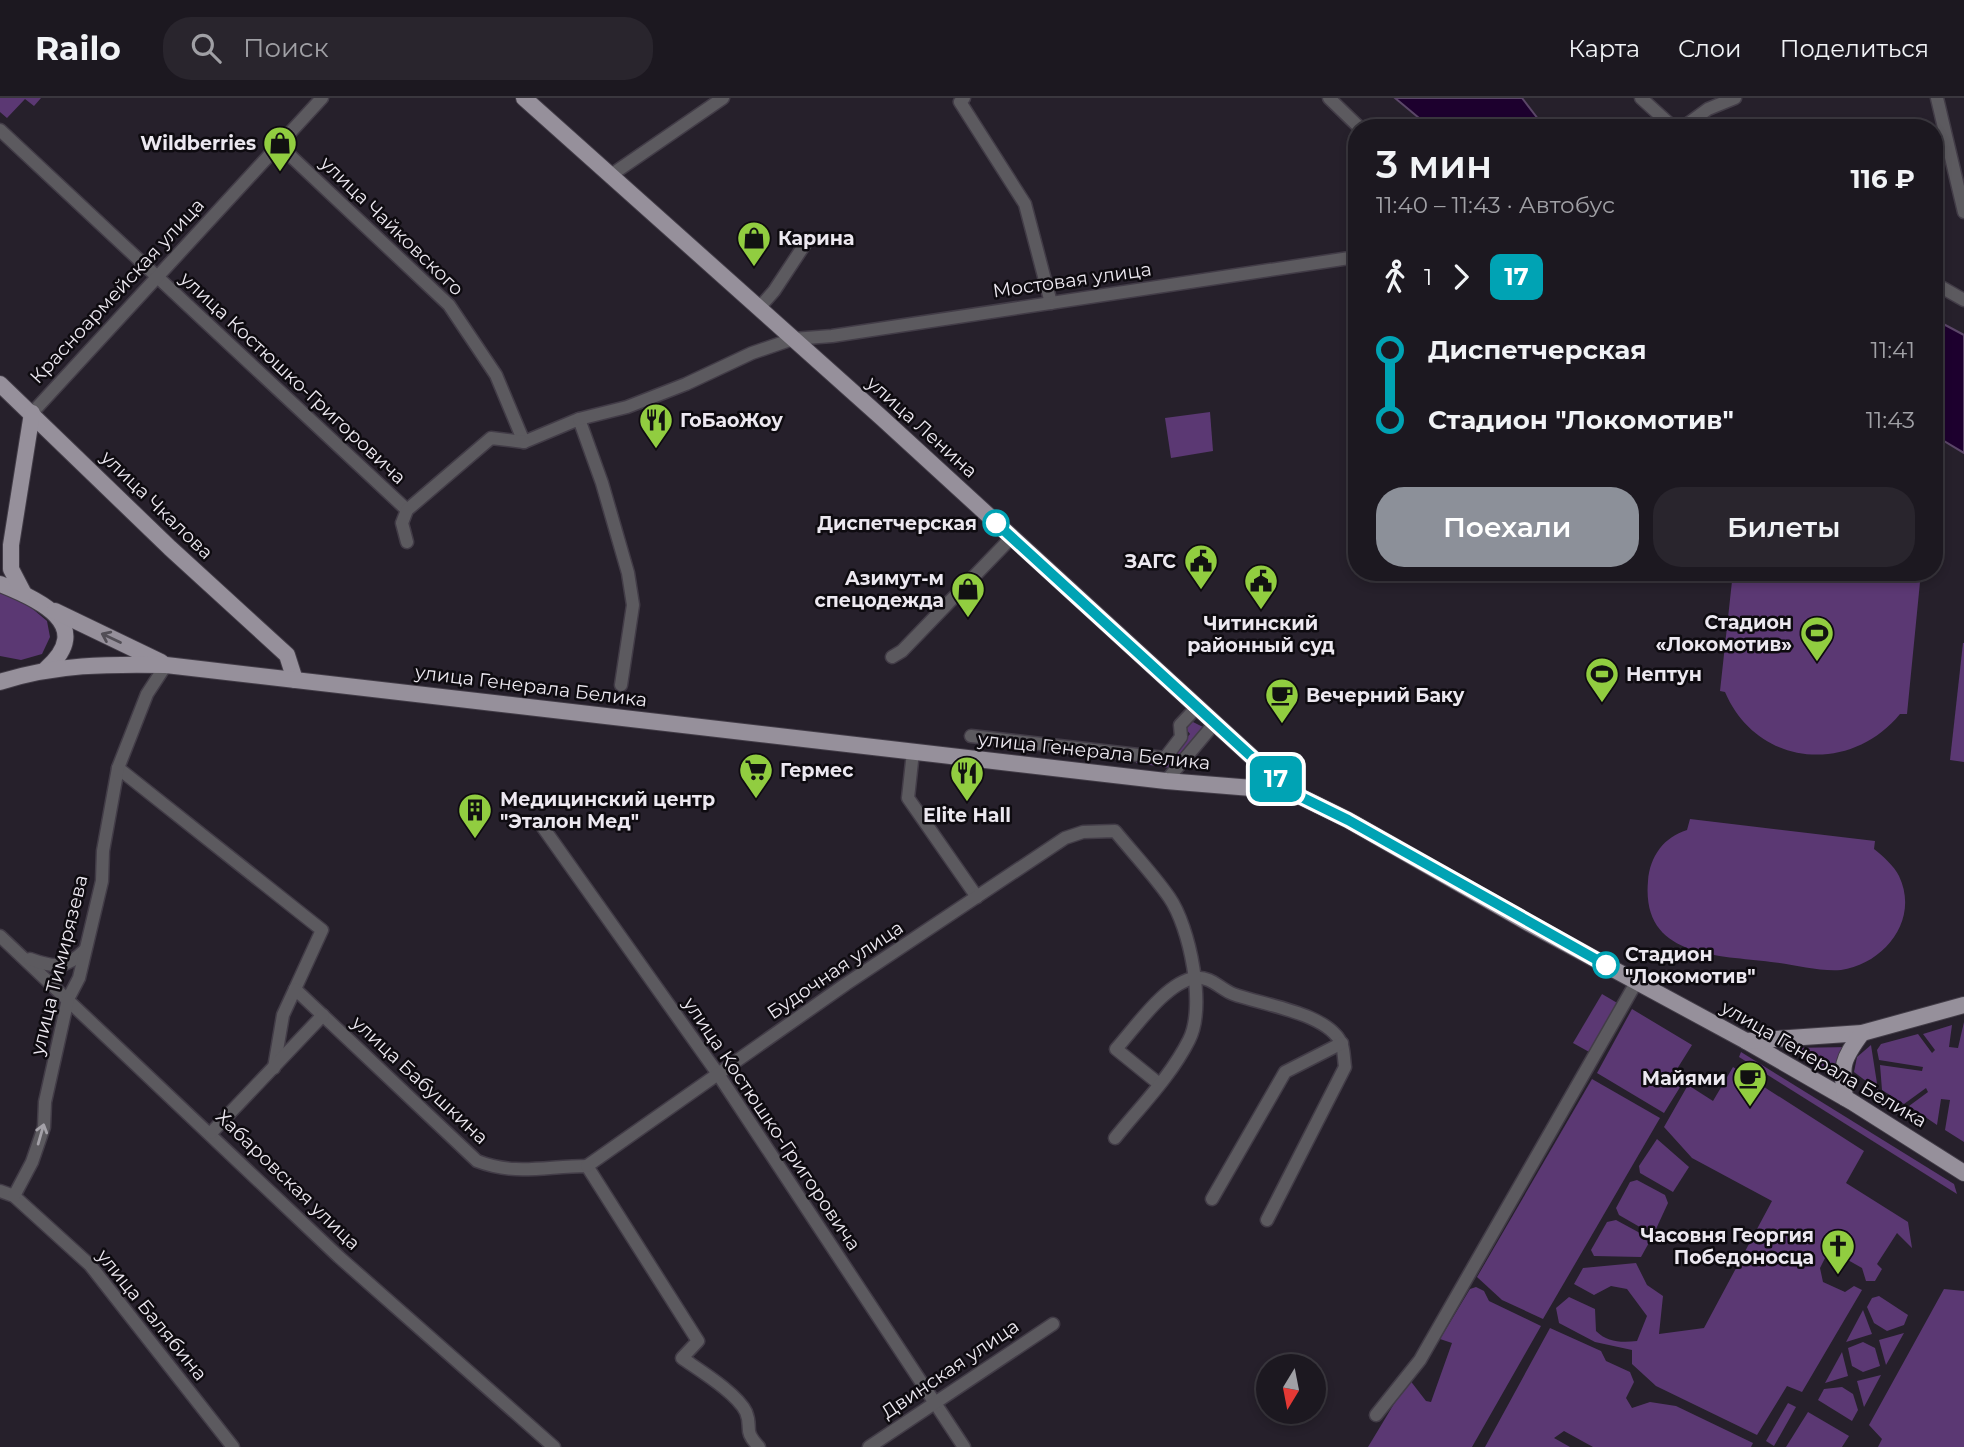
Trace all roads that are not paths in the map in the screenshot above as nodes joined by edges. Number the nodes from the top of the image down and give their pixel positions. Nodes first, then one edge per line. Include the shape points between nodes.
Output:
1 (322, 98) edge
2 (524, 98) edge
3 (723, 98) edge
4 (964, 98) edge
5 (1329, 98) edge
6 (1641, 98) edge
7 (1735, 98) edge
8 (1937, 98) edge
9 (1351, 119) edge
10 (1665, 119) edge
11 (1695, 119) edge
12 (1943, 119) edge
13 (1943, 119) edge
14 (0, 130) edge
15 (279, 145) junction
16 (611, 176) junction
17 (1962, 187) edge
18 (1964, 212) edge
19 (804, 244) dead end
20 (1348, 258) edge
21 (157, 279) junction
22 (1943, 288) edge
23 (1964, 300) edge
24 (1051, 303) junction
25 (759, 307) junction
26 (793, 339) junction
27 (0, 384) edge
28 (32, 413) junction
29 (579, 419) junction
30 (524, 442) junction
31 (407, 510) junction
32 (1012, 537) junction
33 (407, 542) dead end
34 (11, 545) junction
35 (0, 568) edge
36 (0, 584) edge
37 (24, 594) junction
38 (55, 611) junction
39 (892, 657) dead end
40 (166, 665) junction
41 (0, 670) edge
42 (46, 670) junction
43 (19, 676) junction
44 (295, 680) junction
45 (0, 682) edge
46 (621, 685) dead end
47 (1196, 708) junction
48 (1214, 724) junction
49 (971, 736) dead end
50 (913, 752) junction
51 (118, 768) junction
52 (1166, 781) junction
53 (1289, 791) junction
54 (542, 826) dead end
55 (977, 897) junction
56 (0, 936) edge
57 (85, 950) junction
58 (23, 957) junction
59 (1194, 978) junction
60 (1637, 981) junction
61 (295, 989) junction
62 (68, 999) junction
63 (1964, 1005) edge
64 (323, 1016) junction
65 (1862, 1033) junction
66 (1746, 1041) junction
67 (1342, 1043) junction
68 (274, 1068) junction
69 (718, 1074) junction
70 (1158, 1083) junction
71 (1845, 1098) junction
72 (211, 1133) junction
73 (1115, 1138) dead end
74 (587, 1166) junction
75 (1964, 1173) edge
76 (0, 1191) edge
77 (13, 1196) junction
78 (1212, 1199) dead end
79 (1267, 1220) dead end
80 (1053, 1324) dead end
81 (935, 1403) junction
82 (1376, 1415) dead end
83 (233, 1447) edge
84 (553, 1447) edge
85 (759, 1447) edge
86 (869, 1447) edge
87 (964, 1447) edge

1 - 15 street, Красноармейская улица
2 - 16 main road, улица Ленина
3 - 16 street
4 - 24 street via 960,102 1025,204
5 - 9 street
6 - 10 street
7 - 11 street
8 - 13 street
12 - 17 street
14 - 21 street, улица Костюшко-Григоровича
15 - 21 street, Красноармейская улица
15 - 30 street, улица Чайковского via 449,305 496,375
16 - 25 main road, улица Ленина
17 - 18 street
19 - 25 street
20 - 24 street, Мостовая улица
21 - 28 street, Красноармейская улица
21 - 31 street, улица Костюшко-Григоровича
22 - 23 street
24 - 26 street, Мостовая улица
25 - 26 main road, улица Ленина
26 - 29 street, Мостовая улица via 627,407
26 - 32 main road, улица Ленина
27 - 28 main road, улица Чкалова
28 - 34 main road, Красноармейская улица
28 - 44 main road, улица Чкалова via 287,655
29 - 30 street, Мостовая улица
29 - 46 street via 602,483 634,606
30 - 31 street via 491,438
31 - 33 street via 402,523
32 - 39 street
32 - 47 main road, улица Ленина
34 - 35 main road
34 - 37 main road via 11,569
36 - 37 main road
37 - 38 main road
40 -> 38 main road
38 - 42 main road via 63,622 64,642 56,661
40 - 42 main road via 102,664
40 - 44 main road, улица Генерала Белика
40 - 51 street, улица Тимирязева via 147,694
41 - 43 main road
42 - 43 main road
43 - 45 main road
44 - 50 main road, улица Генерала Белика
47 - 48 main road, улица Ленина
47 - 49 street via 1180,725 1181,737 1165,758
48 - 52 street
48 - 53 main road, улица Ленина
50 - 52 main road, улица Генерала Белика
50 - 55 street via 908,798
51 - 57 street, улица Тимирязева via 103,851 103,881
51 - 61 street via 322,930
52 - 53 main road, улица Генерала Белика
53 - 60 main road, улица Генерала Белика
54 - 69 street, улица Костюшко-Григоровича
55 - 59 street, Будочная улица via 1065,838 1115,831 1171,899 1186,931
55 - 69 street, Будочная улица
56 - 58 street, Хабаровская улица
57 - 58 street via 58,968
57 - 62 street, улица Тимирязева via 79,978
58 - 62 street, Хабаровская улица
59 - 67 street via 1209,979 1232,994 1321,1023
59 - 70 street via 1197,1016 1191,1038
59 - 70 street via 1171,989 1116,1049
60 - 66 main road, улица Генерала Белика
60 - 82 street via 1420,1360
61 - 64 street, улица Бабушкина
61 - 68 street via 283,1015
62 - 72 street, Хабаровская улица
77 -> 62 street, улица Тимирязева via 44,1127 45,1102
63 - 65 main road
64 - 68 street
64 - 74 street, улица Бабушкина via 477,1161 519,1171
65 - 66 main road
65 - 71 main road via 1845,1056
66 - 71 main road, улица Генерала Белика
67 - 78 street via 1285,1072
67 - 79 street via 1345,1067
68 - 72 street
69 - 74 street, Будочная улица
69 - 81 street, улица Костюшко-Григоровича
70 - 73 street
71 - 75 main road, улица Генерала Белика
72 - 84 street, Хабаровская улица via 339,1257
74 - 85 street via 698,1341 682,1358 746,1412 747,1434
76 - 77 street, улица Балябина
77 - 83 street, улица Балябина via 90,1265
80 - 81 street, Двинская улица
81 - 86 street, Двинская улица
81 - 87 street, улица Костюшко-Григоровича

